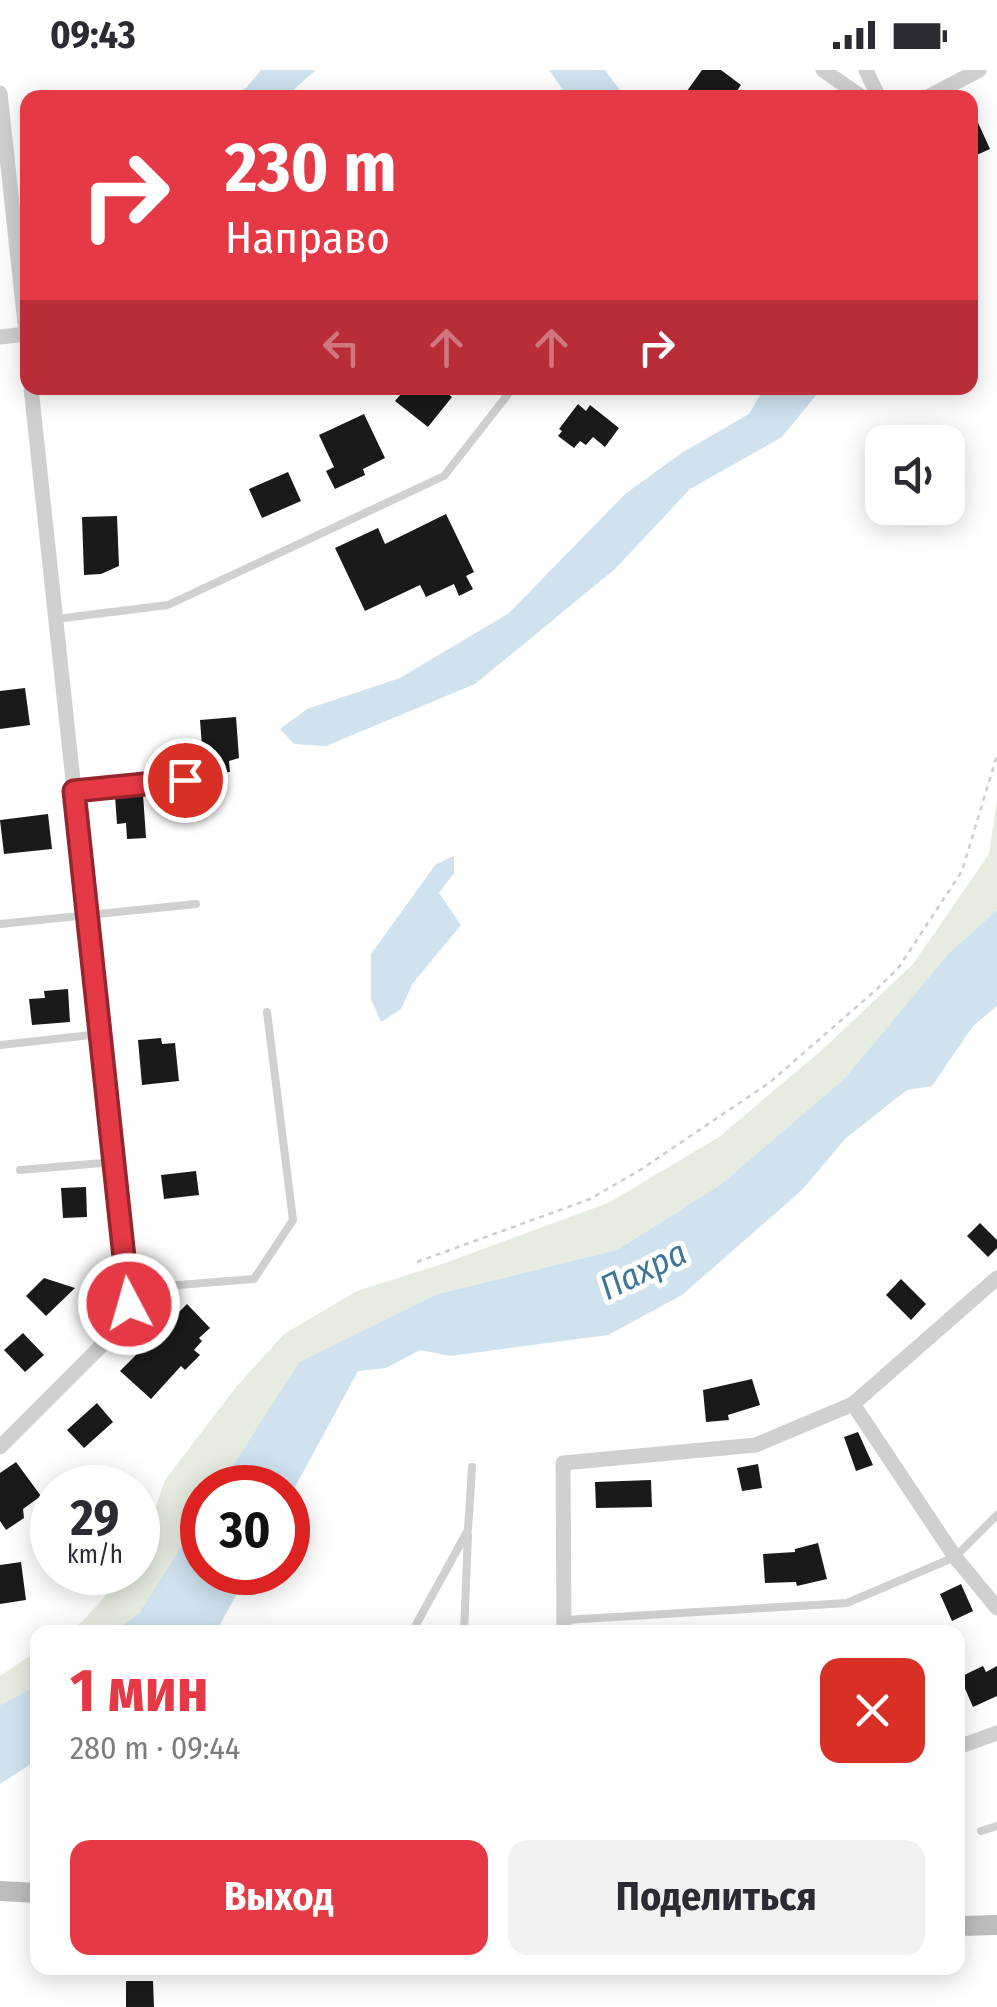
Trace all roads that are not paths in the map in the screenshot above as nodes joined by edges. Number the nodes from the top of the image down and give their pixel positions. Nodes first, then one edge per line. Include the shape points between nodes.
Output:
1 (823, 70) edge
2 (979, 70) edge
3 (852, 90) edge
4 (941, 90) edge
5 (0, 93) edge
6 (20, 276) edge
7 (32, 395) edge
8 (508, 395) edge
9 (56, 618) junction
10 (185, 780) dead end
11 (74, 791) junction
12 (196, 904) dead end
13 (86, 914) junction
14 (0, 924) edge
15 (267, 1012) dead end
16 (100, 1034) junction
17 (0, 1045) edge
18 (114, 1162) junction
19 (20, 1170) dead end
20 (997, 1278) edge
21 (127, 1289) junction
22 (853, 1404) junction
23 (0, 1447) edge
24 (472, 1466) dead end
25 (997, 1515) edge
26 (468, 1530) junction
27 (955, 1557) junction
28 (997, 1608) edge
29 (416, 1625) edge
30 (464, 1625) edge
31 (565, 1625) edge
32 (577, 1625) edge
33 (997, 1733) edge
34 (965, 1744) edge
35 (997, 1826) edge
36 (981, 1831) dead end
37 (0, 1891) edge
38 (30, 1892) edge
39 (997, 1924) edge
40 (965, 1926) edge

1 - 3 street
2 - 4 street
5 - 6 street
7 - 9 street
8 - 9 lane via 444,476 168,606
9 - 11 street
10 - 11 lane
11 - 13 street
12 - 13 lane
13 - 14 lane
13 - 16 street
15 - 21 lane via 293,1220 254,1279
16 - 17 lane
16 - 18 street
18 - 19 lane
18 - 21 street
20 - 22 street
21 - 23 street via 125,1322
22 - 27 street
22 - 31 street via 756,1445 564,1463
24 - 26 lane
25 - 27 lane
26 - 29 lane
26 - 30 lane
27 - 28 street
27 - 32 lane via 847,1603
33 - 34 street
35 - 36 lane
37 - 38 main road
39 - 40 main road

